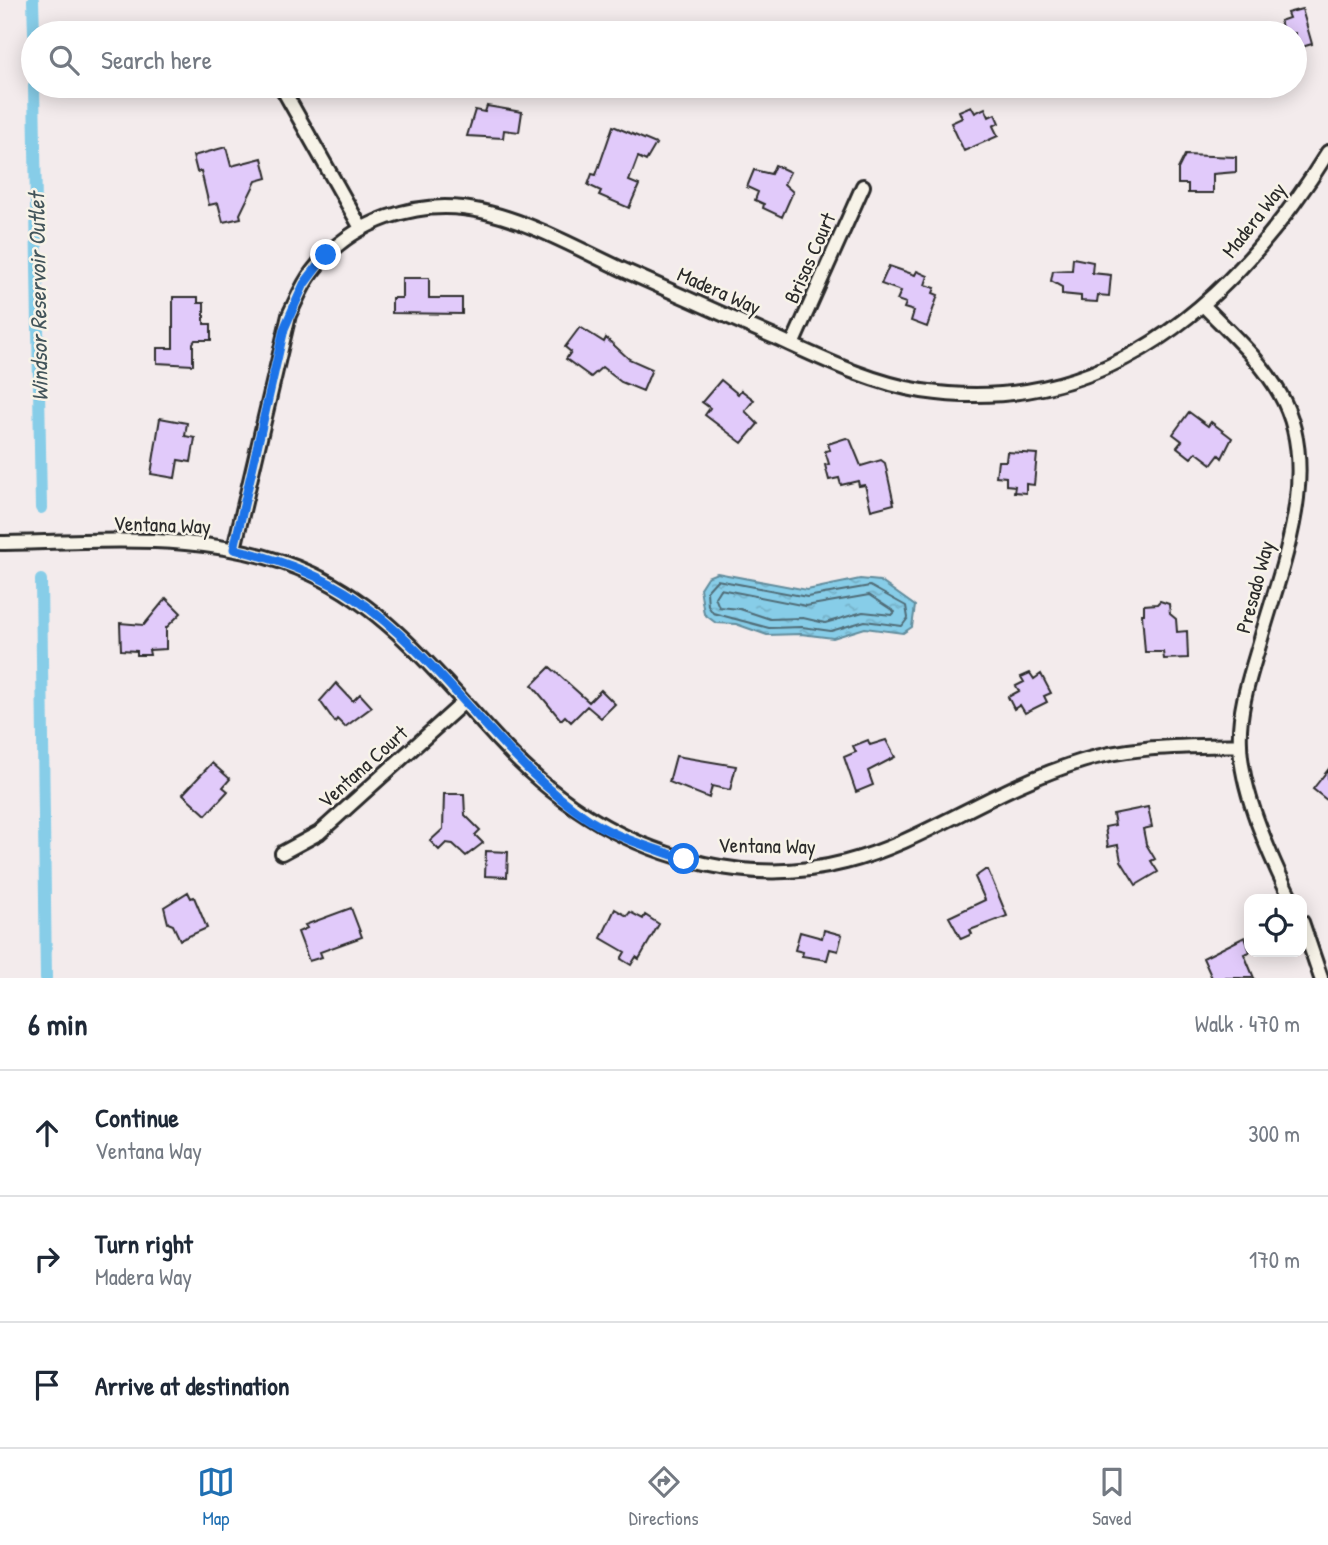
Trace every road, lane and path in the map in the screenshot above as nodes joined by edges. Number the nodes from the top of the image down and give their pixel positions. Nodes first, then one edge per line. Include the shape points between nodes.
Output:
1 (288, 98) edge
2 (1328, 152) edge
3 (863, 186) dead end
4 (361, 228) junction
5 (1204, 306) junction
6 (792, 345) junction
7 (0, 543) edge
8 (234, 549) junction
9 (464, 702) junction
10 (1240, 745) junction
11 (282, 853) dead end
12 (1289, 894) edge
13 (1307, 937) edge
14 (1321, 978) edge

1 - 4 street
2 - 5 street, Madera Way via 1261,244
3 - 6 street, Brisas Court
4 - 6 street, Madera Way via 417,210 483,211 544,233
4 - 8 street, Madera Way via 326,255 289,315
5 - 6 street, Madera Way via 1149,347 1104,370 1001,394 920,391 855,372
5 - 10 street, Presado Way via 1279,391 1298,452 1294,515 1248,681
7 - 8 street, Ventana Way via 174,542
8 - 9 street, Ventana Way via 291,565 356,599 397,633
9 - 10 street, Ventana Way via 528,771 597,824 684,859 752,870 817,868 859,860 939,827 1026,783 1098,756
9 - 11 street, Ventana Court via 319,833
10 - 12 street, Presado Way via 1256,811
13 - 14 street

